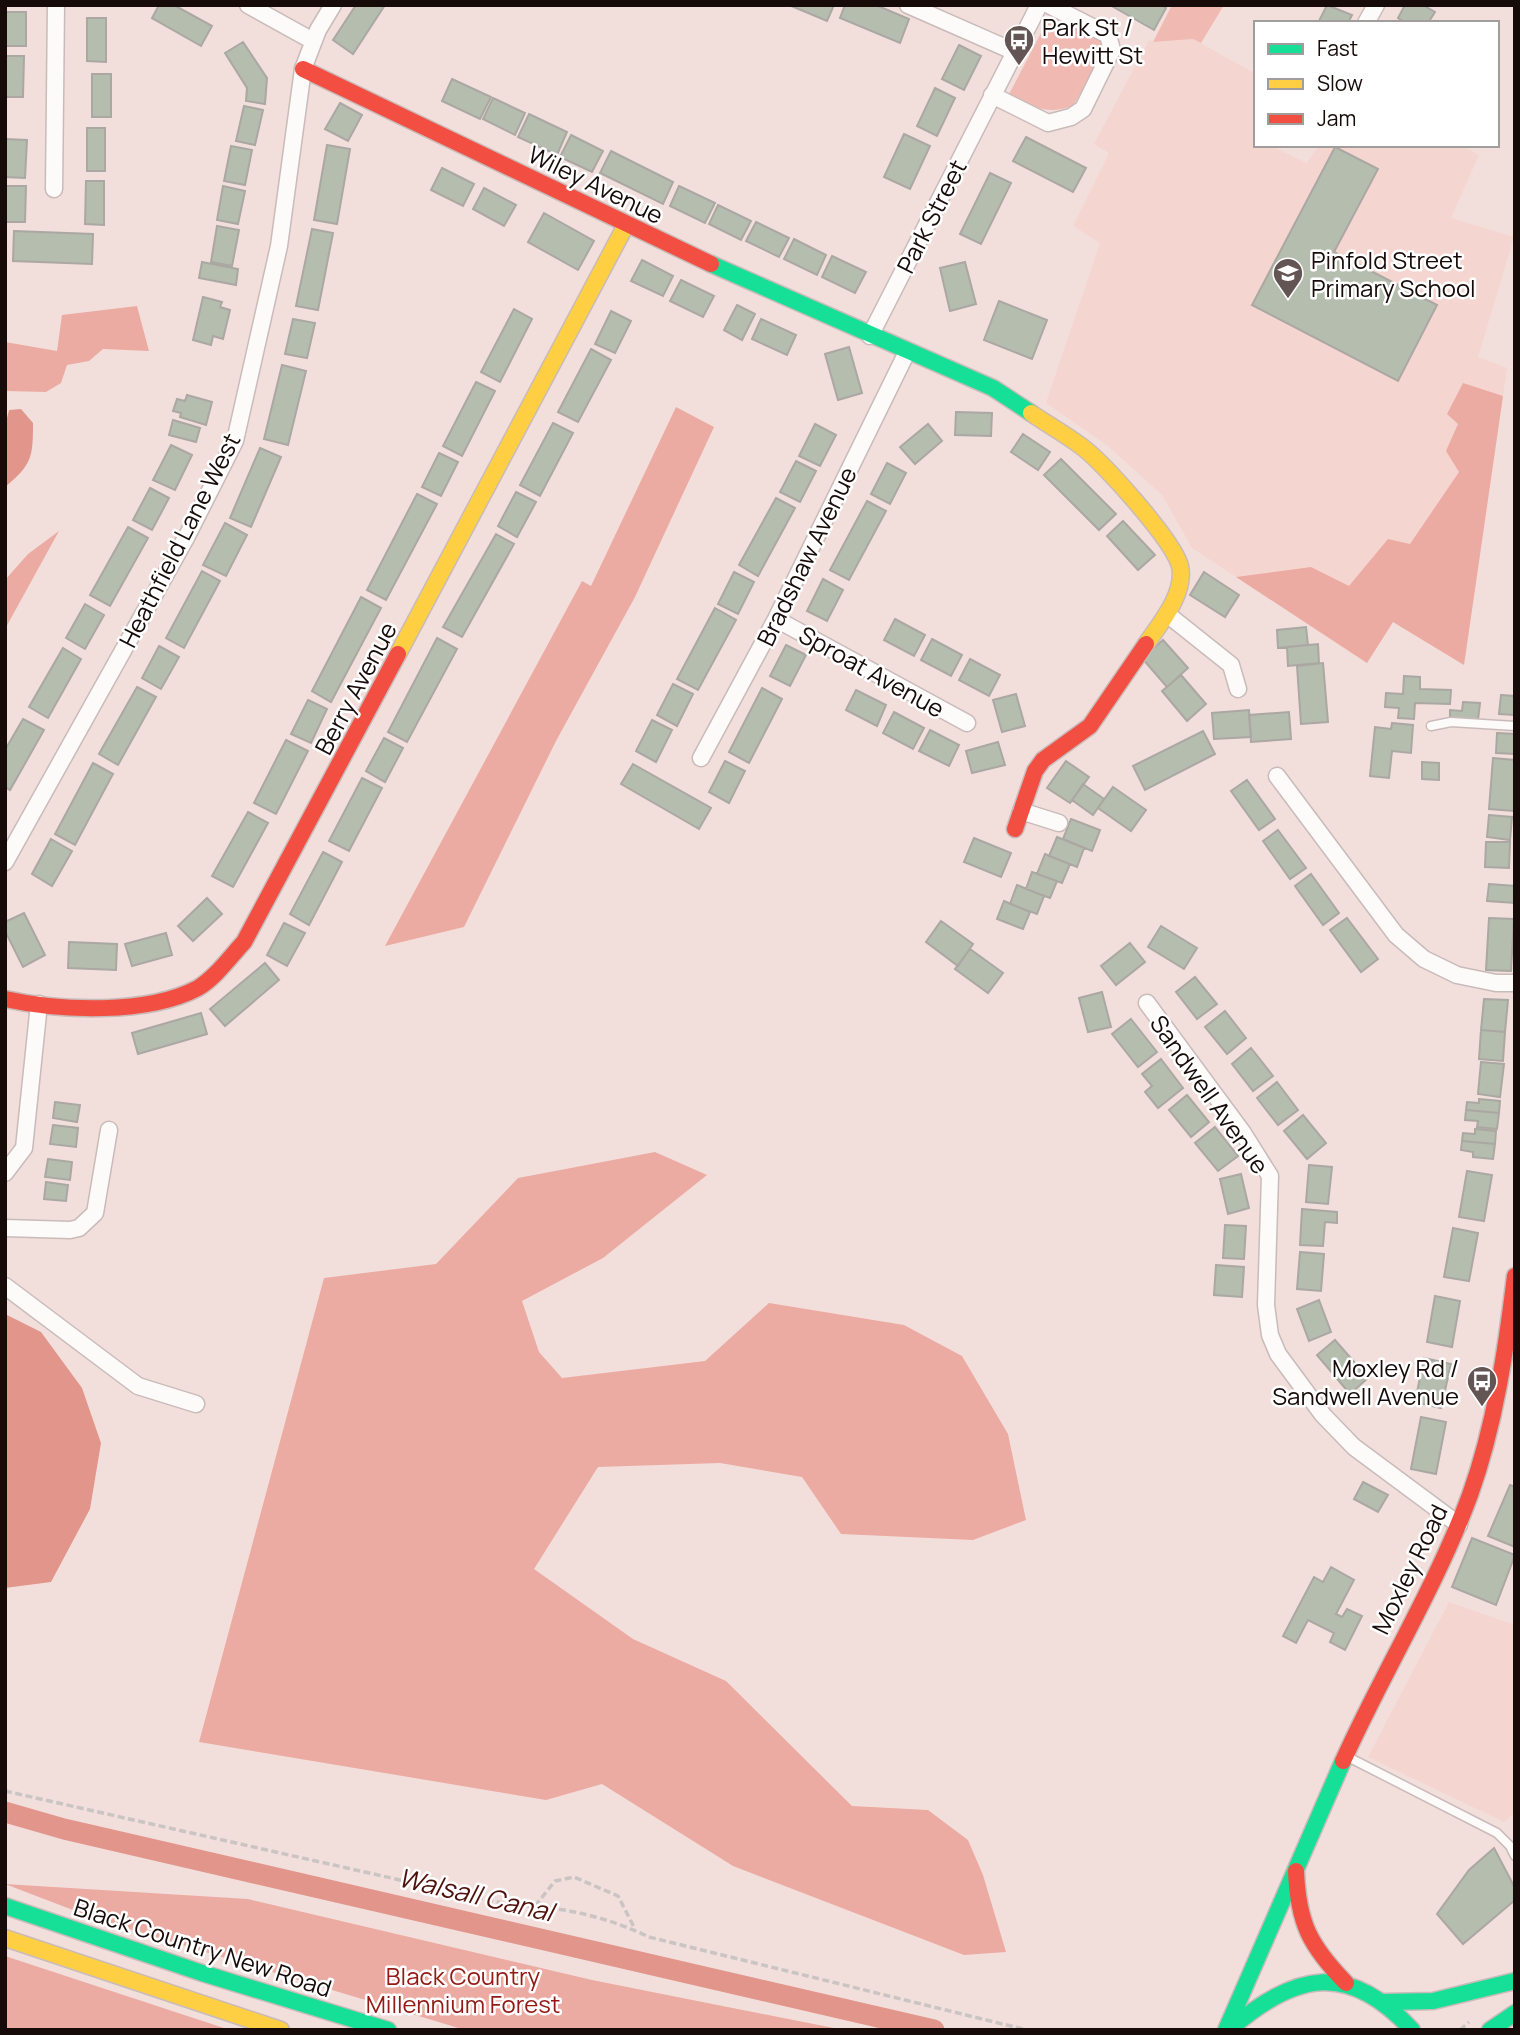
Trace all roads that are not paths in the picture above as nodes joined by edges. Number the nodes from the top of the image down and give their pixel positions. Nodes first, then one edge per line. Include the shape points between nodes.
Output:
1 (56, 5) edge
2 (248, 5) edge
3 (333, 5) edge
4 (908, 5) edge
5 (1039, 5) edge
6 (1049, 5) edge
7 (1376, 5) edge
8 (1367, 21) edge
9 (313, 41) junction
10 (1015, 52) junction
11 (303, 69) junction
12 (992, 95) junction
13 (54, 189) dead end
14 (626, 225) junction
15 (870, 337) junction
16 (907, 352) junction
17 (1167, 614) junction
18 (776, 619) junction
19 (1238, 689) dead end
20 (967, 723) dead end
21 (1431, 726) dead end
22 (1515, 726) edge
23 (701, 758) dead end
24 (1278, 776) dead end
25 (1021, 811) junction
26 (1059, 823) dead end
27 (1015, 829) dead end
28 (5, 862) edge
29 (1515, 983) edge
30 (5, 999) edge
31 (1147, 1003) dead end
32 (39, 1004) junction
33 (109, 1130) dead end
34 (5, 1173) edge
35 (5, 1228) edge
36 (1515, 1276) edge
37 (5, 1286) edge
38 (1511, 1360) edge
39 (196, 1404) dead end
40 (1459, 1525) junction
41 (1345, 1755) junction
42 (1515, 1856) edge
43 (1296, 1867) junction
44 (5, 1906) edge
45 (5, 1938) edge
46 (1515, 1981) edge
47 (1346, 1983) junction
48 (1384, 2001) junction
49 (1515, 2012) edge
50 (281, 2030) edge
51 (388, 2030) edge
52 (1228, 2030) edge
53 (1412, 2030) edge
54 (1490, 2030) edge

1 - 13 street
2 - 9 street
3 - 9 street, Heathfield Lane West
4 - 10 street
5 - 10 street, Park Street
6 - 12 street via 1108,35 1112,50 1083,110 1048,123
7 - 8 street
9 - 11 street, Heathfield Lane West
10 - 12 street, Park Street
11 - 14 main road, Wiley Avenue
11 - 28 street, Heathfield Lane West via 279,246 235,441
12 - 15 street, Park Street
14 - 15 main road, Wiley Avenue
14 - 32 main road, Berry Avenue via 244,942 197,988 149,1003 83,1008
15 - 16 main road, Wiley Avenue
16 - 17 main road, Wiley Avenue via 993,388 1083,447 1164,534 1180,567 1179,586
16 - 18 street, Bradshaw Avenue
17 - 19 street via 1231,665
17 - 25 main road, Wiley Avenue via 1090,726 1043,760
18 - 20 street, Sproat Avenue
18 - 23 street, Bradshaw Avenue
21 - 22 lane via 1451,722
24 - 29 street via 1396,935 1424,959 1457,975
25 - 26 street
25 - 27 main road, Wiley Avenue
30 - 32 main road, Berry Avenue
31 - 40 street, Sandwell Avenue via 1270,1176 1266,1305 1278,1354 1323,1415 1354,1447
32 - 34 street via 24,1148
33 - 35 street via 95,1213 87,1222 70,1230
36 - 38 main road, Moxley Road
37 - 39 street via 138,1386
38 - 40 main road, Moxley Road
40 - 41 main road, Moxley Road
41 - 42 lane via 1497,1833
41 - 43 main road, Moxley Road
43 - 47 main road, Moxley Road via 1296,1895 1308,1941
43 - 52 main road, Moxley Road
44 - 51 main road, Black Country New Road
45 - 50 main road
46 - 48 main road via 1433,2001
47 - 48 main road
47 - 52 main road via 1312,1982 1269,1996
48 - 53 main road
49 - 54 main road

